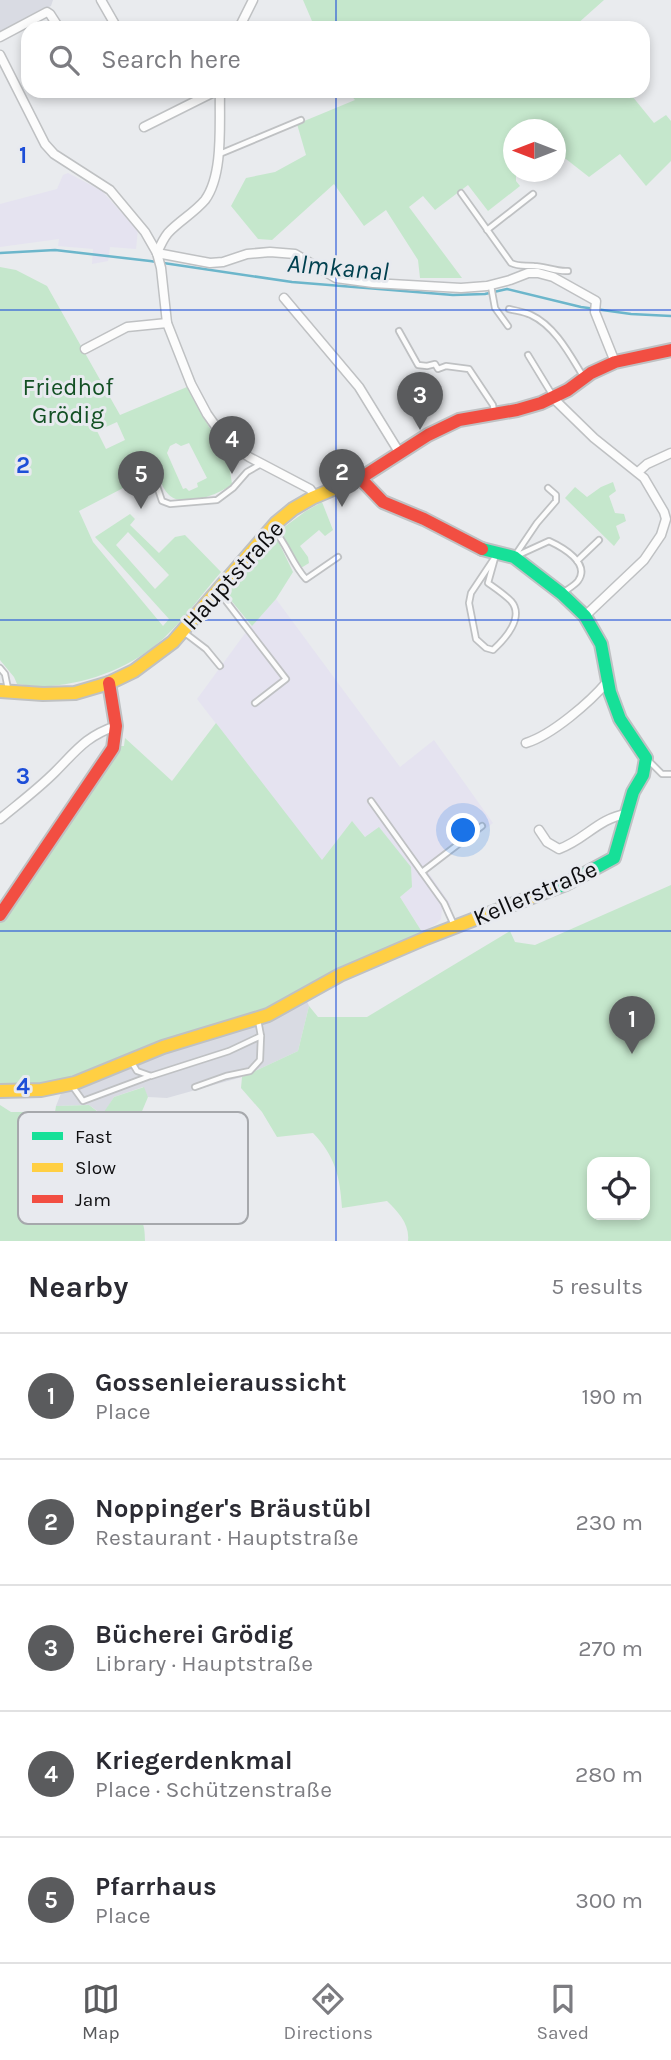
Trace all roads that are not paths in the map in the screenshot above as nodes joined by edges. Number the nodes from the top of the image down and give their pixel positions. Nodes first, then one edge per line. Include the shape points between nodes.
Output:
1 (101, 0) edge
2 (253, 0) edge
3 (30, 21) edge
4 (54, 21) edge
5 (113, 21) edge
6 (242, 21) edge
7 (21, 26) edge
8 (0, 37) edge
9 (0, 55) edge
10 (21, 97) edge
11 (21, 98) edge
12 (204, 98) edge
13 (218, 98) edge
14 (301, 120) dead end
15 (144, 127) dead end
16 (218, 153) junction
17 (461, 193) dead end
18 (533, 194) dead end
19 (487, 230) junction
20 (158, 255) junction
21 (568, 271) dead end
22 (491, 285) junction
23 (284, 298) dead end
24 (509, 309) dead end
25 (167, 323) junction
26 (508, 326) dead end
27 (399, 331) dead end
28 (85, 349) dead end
29 (671, 350) edge
30 (528, 355) dead end
31 (615, 362) junction
32 (584, 377) junction
33 (553, 398) junction
34 (494, 413) junction
35 (399, 452) junction
36 (671, 453) edge
37 (261, 463) junction
38 (638, 472) junction
39 (360, 478) junction
40 (155, 480) dead end
41 (548, 488) dead end
42 (316, 496) junction
43 (272, 528) junction
44 (599, 540) dead end
45 (496, 555) junction
46 (338, 557) dead end
47 (514, 557) junction
48 (577, 561) junction
49 (216, 589) junction
50 (562, 594) junction
51 (585, 616) junction
52 (182, 631) junction
53 (220, 666) dead end
54 (0, 668) edge
55 (607, 682) junction
56 (109, 683) junction
57 (4, 692) edge
58 (255, 703) dead end
59 (116, 726) junction
60 (526, 743) dead end
61 (646, 758) junction
62 (671, 774) edge
63 (372, 801) dead end
64 (627, 814) junction
65 (0, 819) edge
66 (482, 826) dead end
67 (539, 830) dead end
68 (422, 872) junction
69 (0, 915) edge
70 (455, 927) junction
71 (257, 1018) junction
72 (261, 1036) junction
73 (130, 1060) junction
74 (151, 1076) junction
75 (72, 1083) junction
76 (195, 1087) dead end
77 (0, 1091) edge

1 - 5 street
2 - 6 street
3 - 4 street via 47,12
7 - 8 street
9 - 10 street
11 - 20 street via 44,144 110,190
12 - 15 street
13 - 16 street
14 - 16 lane
16 - 20 street via 204,201 170,231
17 - 19 lane
18 - 19 lane
19 - 21 lane via 511,263
20 - 22 street via 210,263 247,254 295,254 335,278 461,288
20 - 25 street
22 - 26 lane via 495,308
22 - 31 street via 538,274 553,277 596,301
23 - 35 street via 359,387
24 - 32 lane via 530,314 544,324
25 - 28 street via 127,327
25 - 37 street via 207,414 232,446
27 - 34 lane via 418,365 469,369
29 - 31 street
30 - 33 lane
31 - 32 street, Hauptstraße
32 - 33 street, Hauptstraße
33 - 34 street, Hauptstraße
33 - 38 street
34 - 35 street, Hauptstraße via 459,419
35 - 39 street, Hauptstraße
36 - 38 street
37 - 40 lane via 217,500 170,504 162,500
37 - 42 street
38 - 51 street via 664,512 665,526 644,560
39 - 42 street, Hauptstraße
39 - 45 street via 383,502
41 - 47 lane via 556,501
42 - 43 street, Hauptstraße
43 - 46 lane via 306,579
43 - 49 street, Hauptstraße
44 - 48 lane
45 - 45 lane via 469,603 476,639 493,650 512,628 516,612 512,602 488,583
45 - 47 street
47 - 48 lane via 549,541
47 - 50 street
48 - 50 lane via 579,580
49 - 52 street, Hauptstraße
49 - 58 lane via 286,678
50 - 51 street
51 - 55 street via 601,645
52 - 53 lane
52 - 56 street, Hauptstraße via 157,655
54 - 57 lane via 5,674
55 - 60 street via 545,735
55 - 61 street via 621,719
56 - 57 street, Hauptstraße via 75,692
56 - 59 street
59 - 65 street via 72,753
59 - 69 street via 115,742 106,760
61 - 62 lane via 662,774
61 - 64 street, Kellerstraße
63 - 68 lane
64 - 67 street via 608,818 559,849
64 - 70 street, Kellerstraße via 614,858 566,884
66 - 68 lane
68 - 70 lane
70 - 71 street, Kellerstraße via 340,975
71 - 72 lane
71 - 73 street, Kellerstraße
72 - 74 lane
72 - 76 lane via 260,1060 250,1071
73 - 74 lane via 137,1071
73 - 75 street, Kellerstraße
74 - 75 lane via 83,1101
75 - 77 street, Kellerstraße via 41,1090

